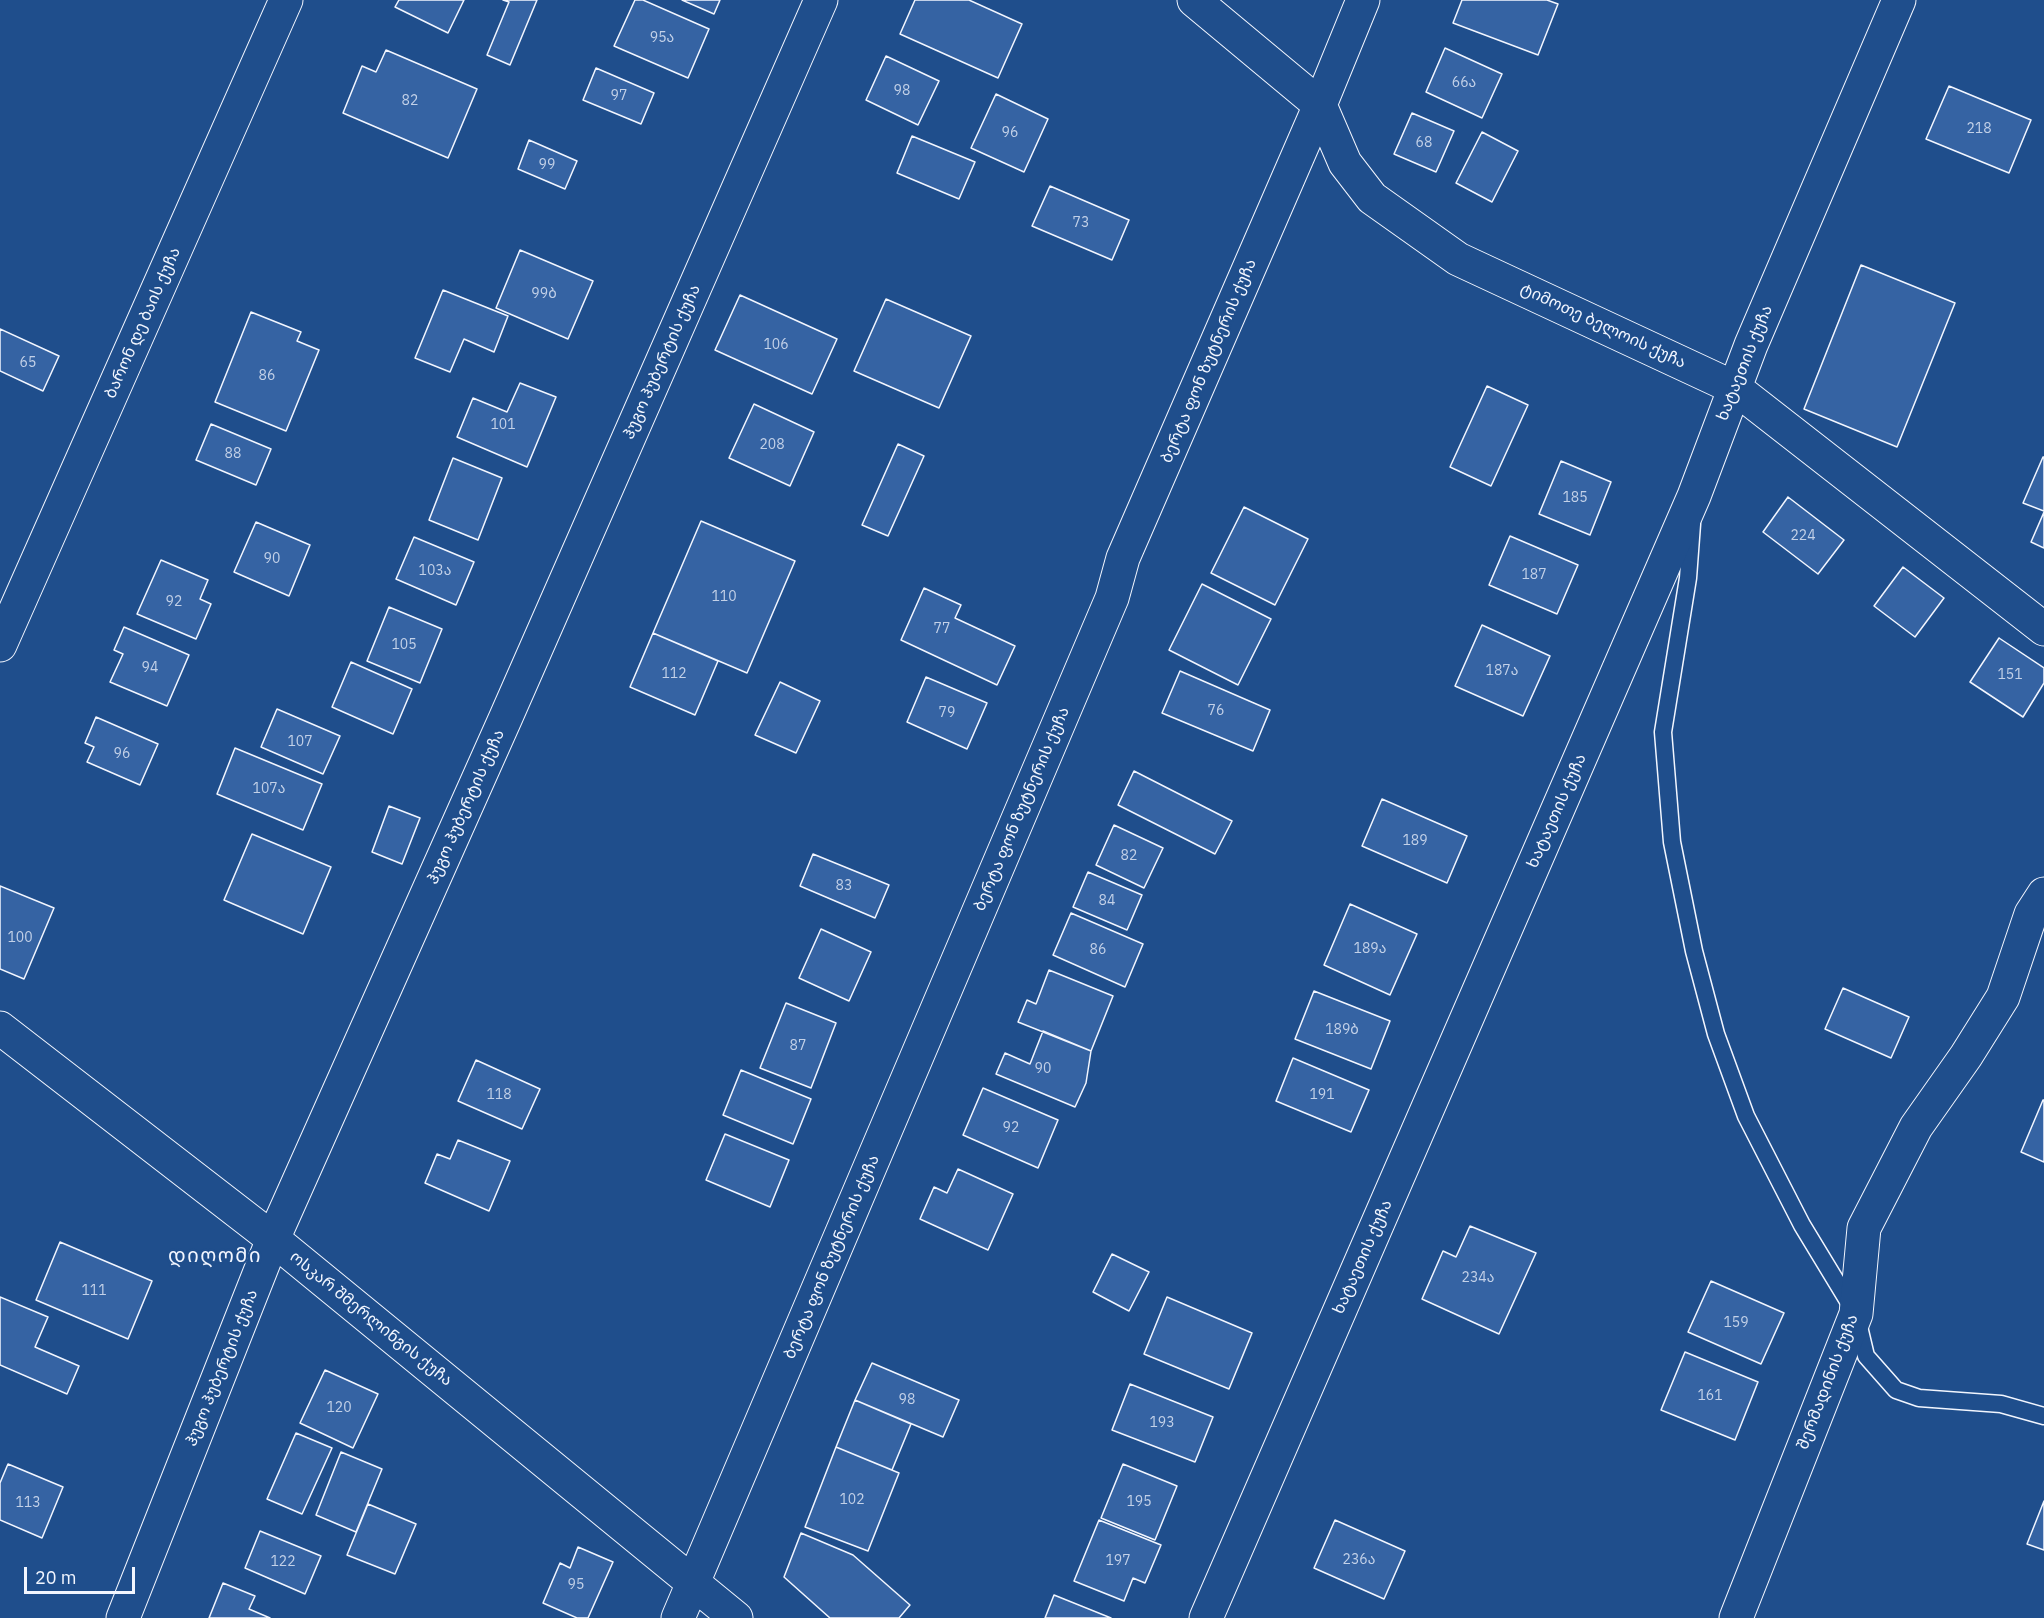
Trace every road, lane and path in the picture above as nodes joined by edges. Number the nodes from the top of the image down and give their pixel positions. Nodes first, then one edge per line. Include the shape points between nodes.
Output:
1 (286, 0) edge
2 (820, 0) edge
3 (1194, 0) edge
4 (1363, 0) edge
5 (1899, 0) edge
6 (1320, 105) junction
7 (1735, 388) junction
8 (1694, 496) junction
9 (2044, 629) edge
10 (0, 645) edge
11 (2044, 894) edge
12 (0, 1028) edge
13 (273, 1239) junction
14 (1856, 1314) junction
15 (2044, 1416) edge
16 (693, 1583) junction
17 (123, 1618) edge
18 (678, 1618) edge
19 (736, 1618) edge
20 (1206, 1618) edge
21 (1736, 1618) edge

1 - 10 street, ბარონ დე ბაის ქუჩა
2 - 13 street, ჰუგო ჰუბერტის ქუჩა
3 - 6 street, ტიმოთე ბელოის ქუჩა
4 - 6 street, ბერტა ფონ ზუტნერის ქუჩა
5 - 7 street, ხატაეთის ქუჩა
6 - 7 street, ტიმოთე ბელოის ქუჩა via 1345,164 1372,198 1458,259
6 - 16 street, ბერტა ფონ ზუტნერის ქუჩა via 1124,558 1112,597
7 - 8 street, ხატაეთის ქუჩა
7 - 9 street, ტიმოთე ბელოის ქუჩა
8 - 14 lane via 1688,578 1664,732 1672,842 1713,1023 1746,1116 1802,1226
8 - 20 street, ხატაეთის ქუჩა
11 - 14 street, შერმადინის ქუჩა via 2031,914 2003,997 1916,1126 1864,1228
12 - 13 street, ოსკარ შმერლინგის ქუჩა
13 - 16 street, ოსკარ შმერლინგის ქუჩა
13 - 17 street, ჰუგო ჰუბერტის ქუჩა
14 - 15 lane via 1866,1356 1896,1390 1919,1398 2001,1404
14 - 21 street, შერმადინის ქუჩა
16 - 18 street, ბერტა ფონ ზუტნერის ქუჩა
16 - 19 street, ოსკარ შმერლინგის ქუჩა

